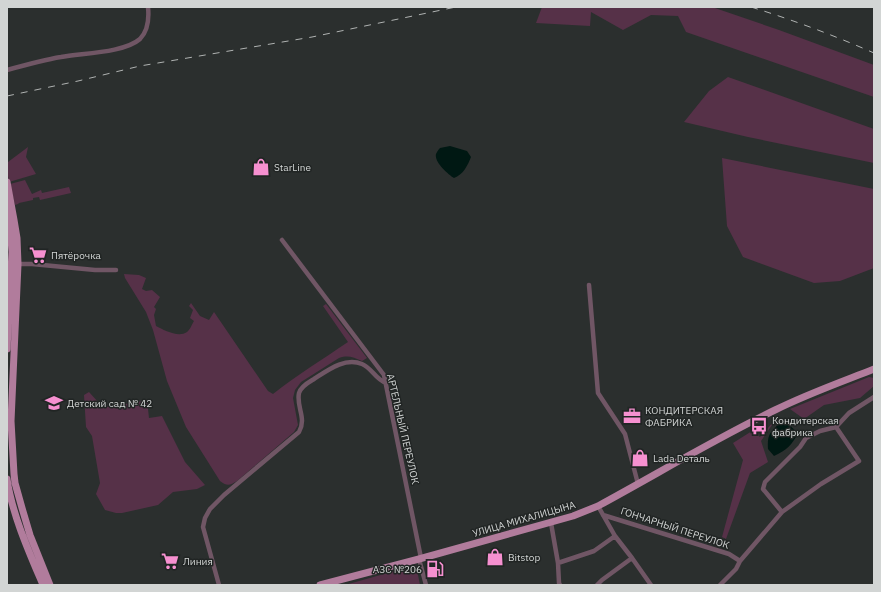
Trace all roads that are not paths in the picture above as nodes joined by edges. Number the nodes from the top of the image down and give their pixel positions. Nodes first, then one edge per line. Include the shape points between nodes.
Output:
1 (148, 7) edge
2 (7, 70) edge
3 (7, 182) edge
4 (7, 210) edge
5 (282, 240) dead end
6 (18, 264) junction
7 (116, 270) dead end
8 (589, 285) dead end
9 (7, 349) edge
10 (874, 369) edge
11 (386, 383) junction
12 (874, 397) edge
13 (836, 427) junction
14 (7, 479) edge
15 (638, 484) junction
16 (598, 506) junction
17 (782, 512) junction
18 (603, 515) junction
19 (551, 523) junction
20 (615, 536) junction
21 (632, 558) junction
22 (420, 559) junction
23 (740, 561) junction
24 (558, 563) junction
25 (43, 585) edge
26 (50, 585) edge
27 (220, 585) edge
28 (320, 585) edge
29 (426, 585) edge
30 (560, 585) edge
31 (597, 585) edge
32 (652, 585) edge
33 (720, 585) edge

1 - 2 street via 146,30 140,39 132,44
3 - 6 main road via 15,226
4 - 9 main road via 12,252
5 - 11 street, АРТЕЛЬНЫЙ ПЕРЕУЛОК via 384,375
6 - 7 street
6 - 26 main road via 11,420 14,474 30,535
8 - 15 street via 598,393 625,434
10 - 15 main road, УЛИЦА МИХАЛИЦЫНА via 777,409
11 - 22 street, АРТЕЛЬНЫЙ ПЕРЕУЛОК
11 - 27 street via 376,378 364,364 353,362 333,366 303,387 299,394 302,423 299,432 224,495 204,518 203,527
12 - 13 street via 849,413
13 - 17 street via 806,438 765,482 763,489
13 - 17 street via 859,461
14 - 25 main road via 21,532
15 - 16 main road, УЛИЦА МИХАЛИЦЫНА
16 - 18 street
16 - 19 main road, УЛИЦА МИХАЛИЦЫНА
17 - 23 street
18 - 20 street
18 - 23 street, ГОНЧАРНЫЙ ПЕРЕУЛОК via 729,554
19 - 22 main road, УЛИЦА МИХАЛИЦЫНА
19 - 24 street
20 - 21 street
20 - 24 street via 594,551
21 - 31 street
21 - 32 street
22 - 28 main road, УЛИЦА МИХАЛИЦЫНА
22 - 29 street, АРТЕЛЬНЫЙ ПЕРЕУЛОК
23 - 33 street via 736,569
24 - 30 street

